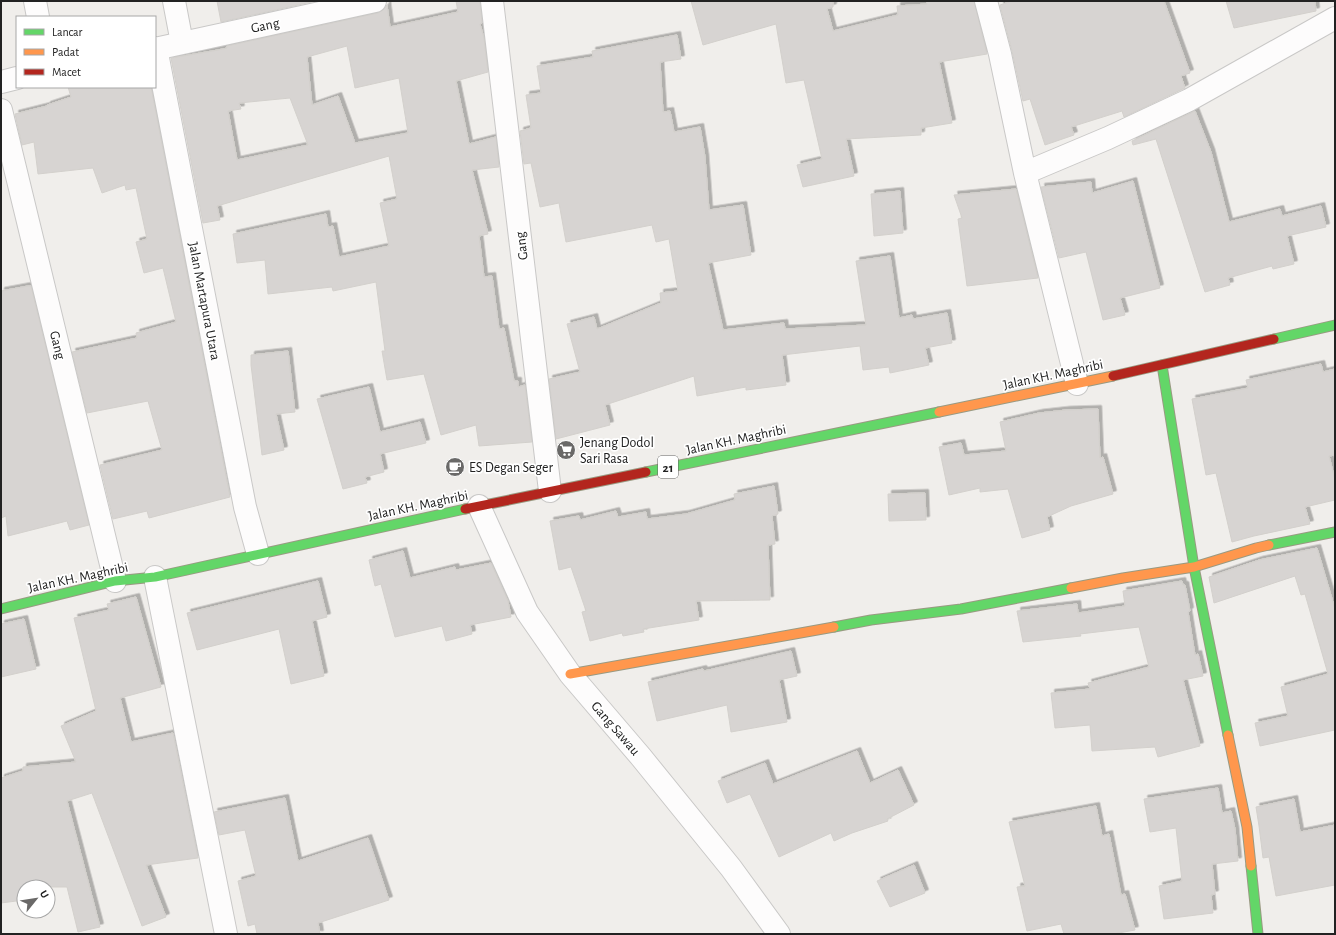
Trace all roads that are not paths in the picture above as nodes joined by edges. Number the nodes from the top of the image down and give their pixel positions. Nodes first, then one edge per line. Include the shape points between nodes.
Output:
1 (35, 1) edge
2 (174, 1) edge
3 (375, 1) edge
4 (492, 1) edge
5 (986, 1) edge
6 (1331, 13) edge
7 (38, 16) edge
8 (182, 43) junction
9 (156, 48) edge
10 (156, 53) edge
11 (16, 78) edge
12 (1, 82) edge
13 (1, 110) edge
14 (1026, 173) junction
15 (1335, 325) edge
16 (1162, 365) junction
17 (1077, 384) junction
18 (550, 491) junction
19 (479, 506) junction
20 (1335, 532) edge
21 (258, 554) junction
22 (1194, 567) junction
23 (155, 577) junction
24 (114, 581) junction
25 (1, 609) edge
26 (570, 674) junction
27 (226, 934) edge
28 (779, 934) edge
29 (1258, 934) edge

1 - 7 street
2 - 8 street
3 - 8 street, Gang
4 - 18 street, Gang
5 - 14 street
6 - 14 street via 1189,100
8 - 9 street, Gang
10 - 21 street, Jalan Martapura Utara via 244,500
11 - 12 street
13 - 24 street, Gang
14 - 17 street
15 - 16 main road, Jalan KH. Maghribi / 21
16 - 17 main road, Jalan KH. Maghribi / 21
16 - 22 main road
17 - 18 main road, Jalan KH. Maghribi / 21
18 - 19 main road, Jalan KH. Maghribi / 21
19 - 21 main road, Jalan KH. Maghribi / 21
19 - 26 street, Gang Sawau via 527,612
20 - 22 main road via 1256,548
21 - 23 main road, Jalan KH. Maghribi / 21
22 - 26 main road via 1123,578 961,610 871,620
22 - 29 main road via 1247,827
23 - 24 main road, Jalan KH. Maghribi / 21
23 - 27 street
24 - 25 main road, Jalan KH. Maghribi / 21
26 - 28 street, Gang Sawau via 731,868

